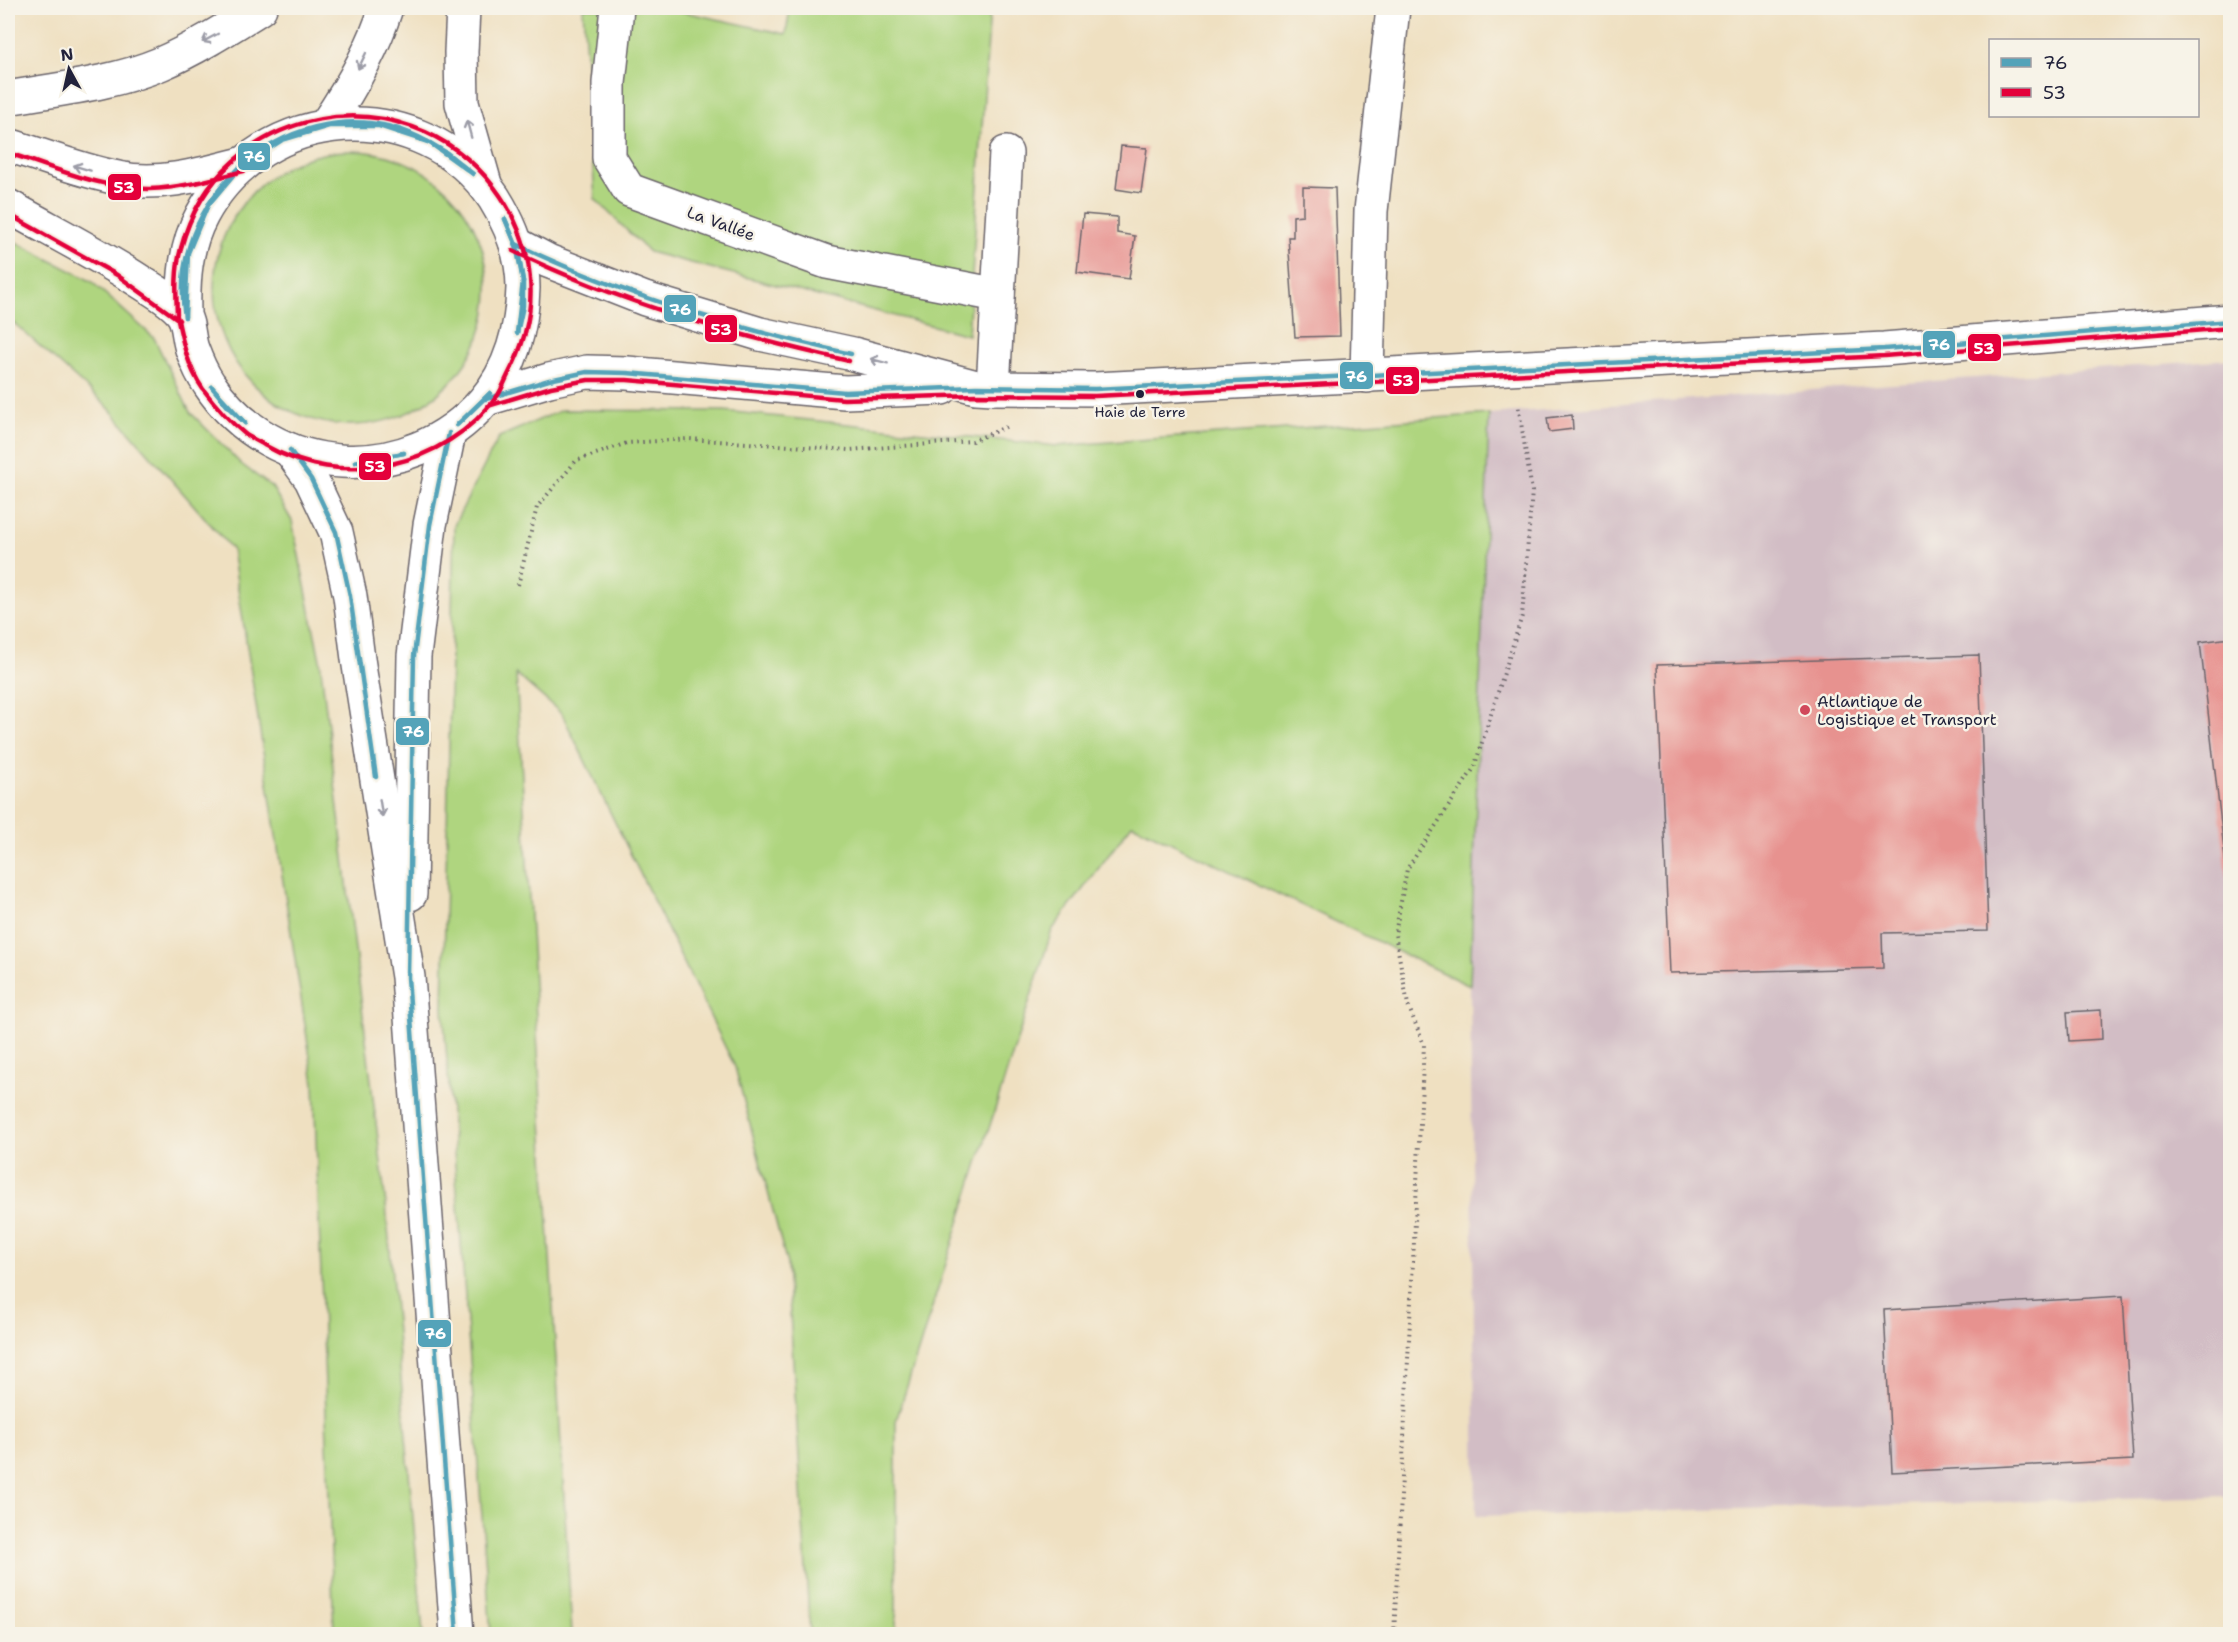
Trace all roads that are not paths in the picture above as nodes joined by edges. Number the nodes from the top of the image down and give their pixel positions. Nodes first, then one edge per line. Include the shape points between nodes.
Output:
1 (260, 8) edge
2 (386, 8) edge
3 (463, 8) edge
4 (617, 8) edge
5 (1393, 8) edge
6 (8, 98) edge
7 (326, 125) junction
8 (8, 145) edge
9 (1006, 153) dead end
10 (242, 164) junction
11 (485, 186) junction
12 (8, 206) edge
13 (516, 244) junction
14 (998, 295) junction
15 (184, 314) junction
16 (2230, 321) edge
17 (1367, 376) junction
18 (984, 388) junction
19 (486, 399) junction
20 (449, 433) junction
21 (290, 450) junction
22 (408, 977) junction
23 (457, 1635) edge

1 -> 6 main road via 159,64 97,83
2 -> 7 main road via 343,99
11 -> 3 main road via 462,103
4 - 14 main road, La Vallée via 609,83 609,158 629,190 827,262
5 - 17 main road via 1371,211
7 - 10 main road via 281,139
7 - 11 main road via 361,123 397,129 430,141 460,161
10 -> 8 main road via 152,181 120,179
9 - 14 main road
10 - 15 main road via 219,188 201,217 189,248 183,281
11 - 13 main road via 503,213
12 - 15 main road via 122,270
18 -> 13 main road via 760,334 645,299 548,261
13 - 19 main road via 523,276 523,309 504,371
14 - 18 main road
15 - 21 main road via 192,349 224,404 258,434
16 - 17 main road via 1884,349
17 - 18 main road via 1095,389
18 - 19 main road via 846,392 587,372
19 - 20 main road
20 - 21 main road via 412,452 372,462 330,461
20 - 22 main road via 430,525 414,656
21 -> 22 main road via 311,479 336,532 350,596
22 - 23 main road

